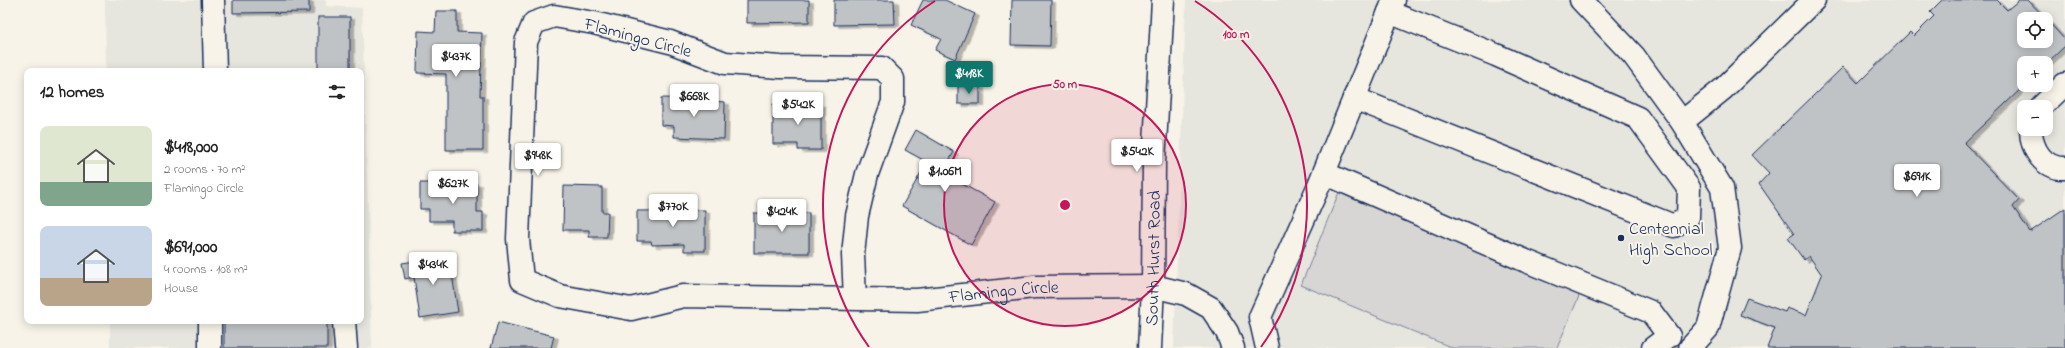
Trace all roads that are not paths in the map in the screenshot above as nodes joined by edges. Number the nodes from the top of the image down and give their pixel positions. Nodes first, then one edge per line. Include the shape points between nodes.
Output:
1 (213, 0) edge
2 (1163, 0) edge
3 (1581, 0) edge
4 (1814, 0) edge
5 (1392, 6) edge
6 (215, 68) edge
7 (2065, 84) edge
8 (1354, 98) junction
9 (2048, 100) edge
10 (1682, 122) junction
11 (2031, 136) edge
12 (2065, 168) edge
13 (1324, 173) junction
14 (1154, 286) junction
15 (854, 299) junction
16 (210, 324) edge
17 (344, 324) edge
18 (210, 348) edge
19 (346, 348) edge
20 (1150, 348) edge
21 (1233, 348) edge
22 (1267, 348) edge
23 (1653, 348) edge
24 (1690, 348) edge

1 - 6 street
2 - 14 street, South Hurst Road via 1154,163
3 - 10 street via 1634,56
4 - 10 street via 1723,89
5 - 8 street
5 - 8 street via 1638,118 1689,188 1688,218 1674,226
7 - 9 street
8 - 13 street
10 - 24 street via 1722,188 1730,248 1708,328
11 - 12 street via 2039,157 2048,165
13 - 22 street via 1260,317
13 - 23 street via 1651,312 1669,336
14 - 15 street, Flamingo Circle via 1034,286 917,300
14 - 20 street, South Hurst Road
14 - 21 street, Flamingo Circle via 1186,294 1211,308 1227,332
15 - 15 street, Flamingo Circle via 683,296 631,309 560,296 522,280 518,239 526,42 534,23 554,16 594,23 670,42 725,63 780,67 882,68 893,79 892,102 867,174 858,216 853,255
16 - 18 street
17 - 19 street

